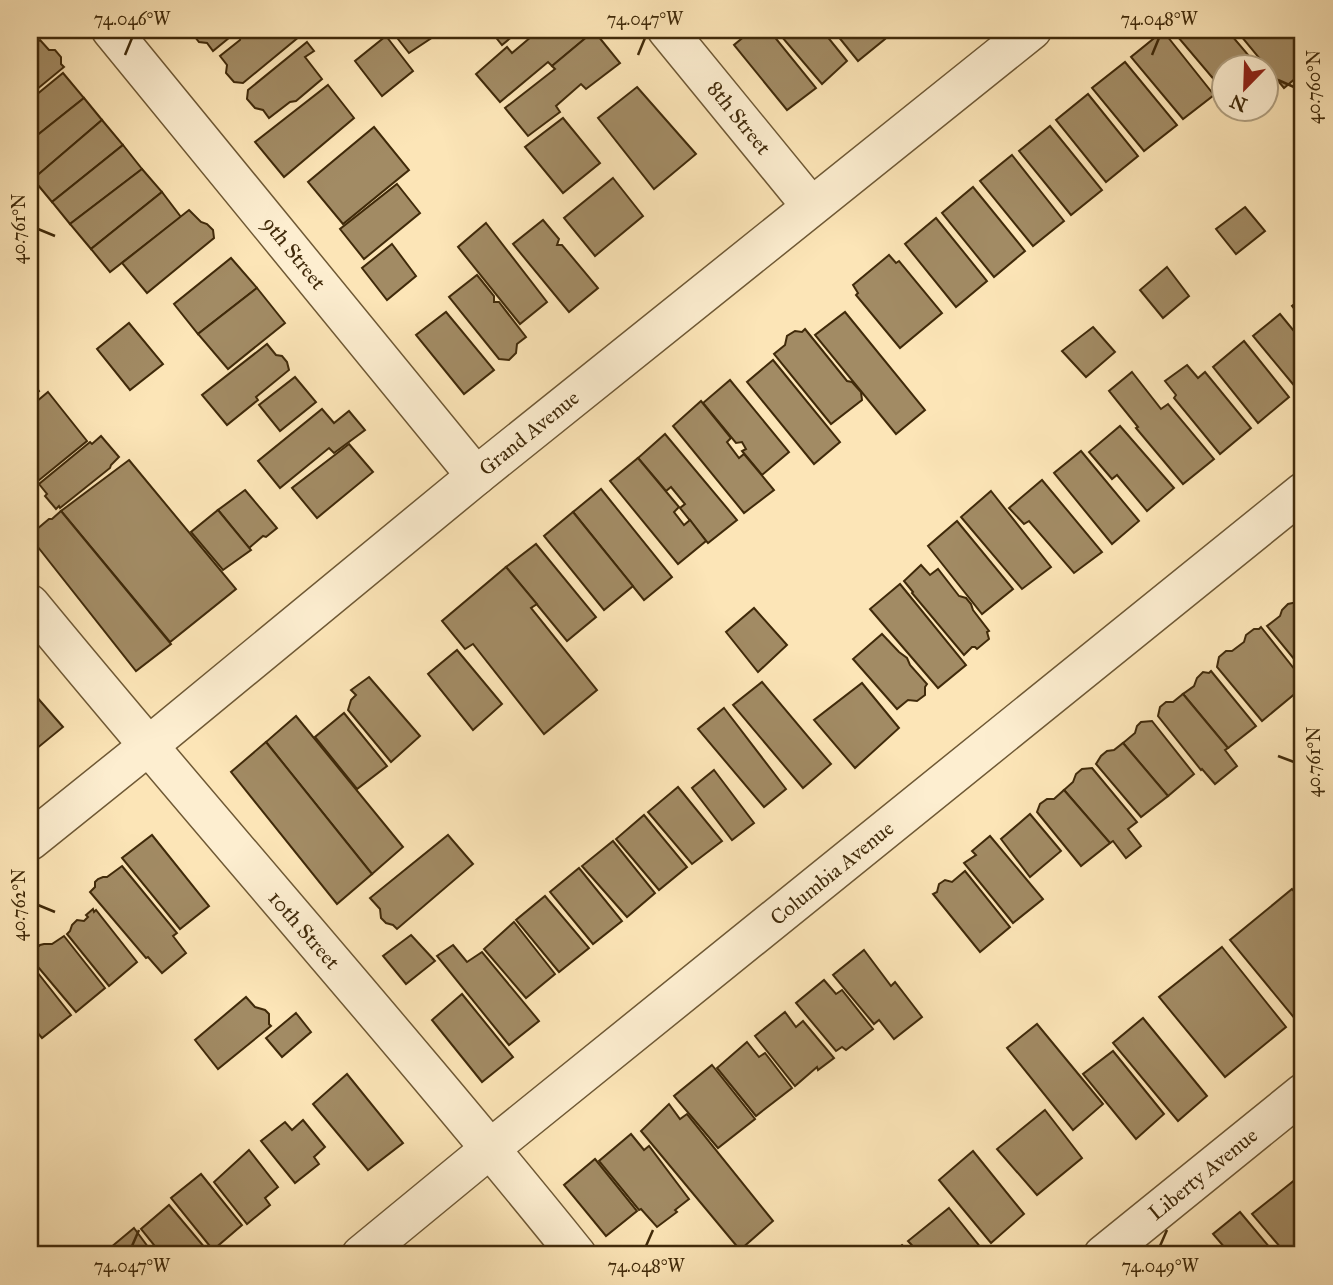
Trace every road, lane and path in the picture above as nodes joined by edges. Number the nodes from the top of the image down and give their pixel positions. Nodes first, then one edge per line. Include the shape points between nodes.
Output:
1 (111, 30) edge
2 (667, 30) edge
3 (1032, 30) edge
4 (811, 206) junction
5 (476, 476) junction
6 (1303, 492) edge
7 (30, 604) edge
8 (147, 747) junction
9 (30, 841) edge
10 (1303, 1093) edge
11 (491, 1148) junction
12 (361, 1255) edge
13 (577, 1255) edge
14 (1102, 1255) edge

1 - 5 street, 9th Street
2 - 4 street, 8th Street
3 - 4 street, Grand Avenue
4 - 5 street, Grand Avenue
5 - 8 street, Grand Avenue
6 - 11 street, Columbia Avenue
7 - 8 street, 10th Street
8 - 9 street, Grand Avenue
8 - 11 street, 10th Street
10 - 14 street, Liberty Avenue
11 - 12 street, Columbia Avenue
11 - 13 street, 10th Street

